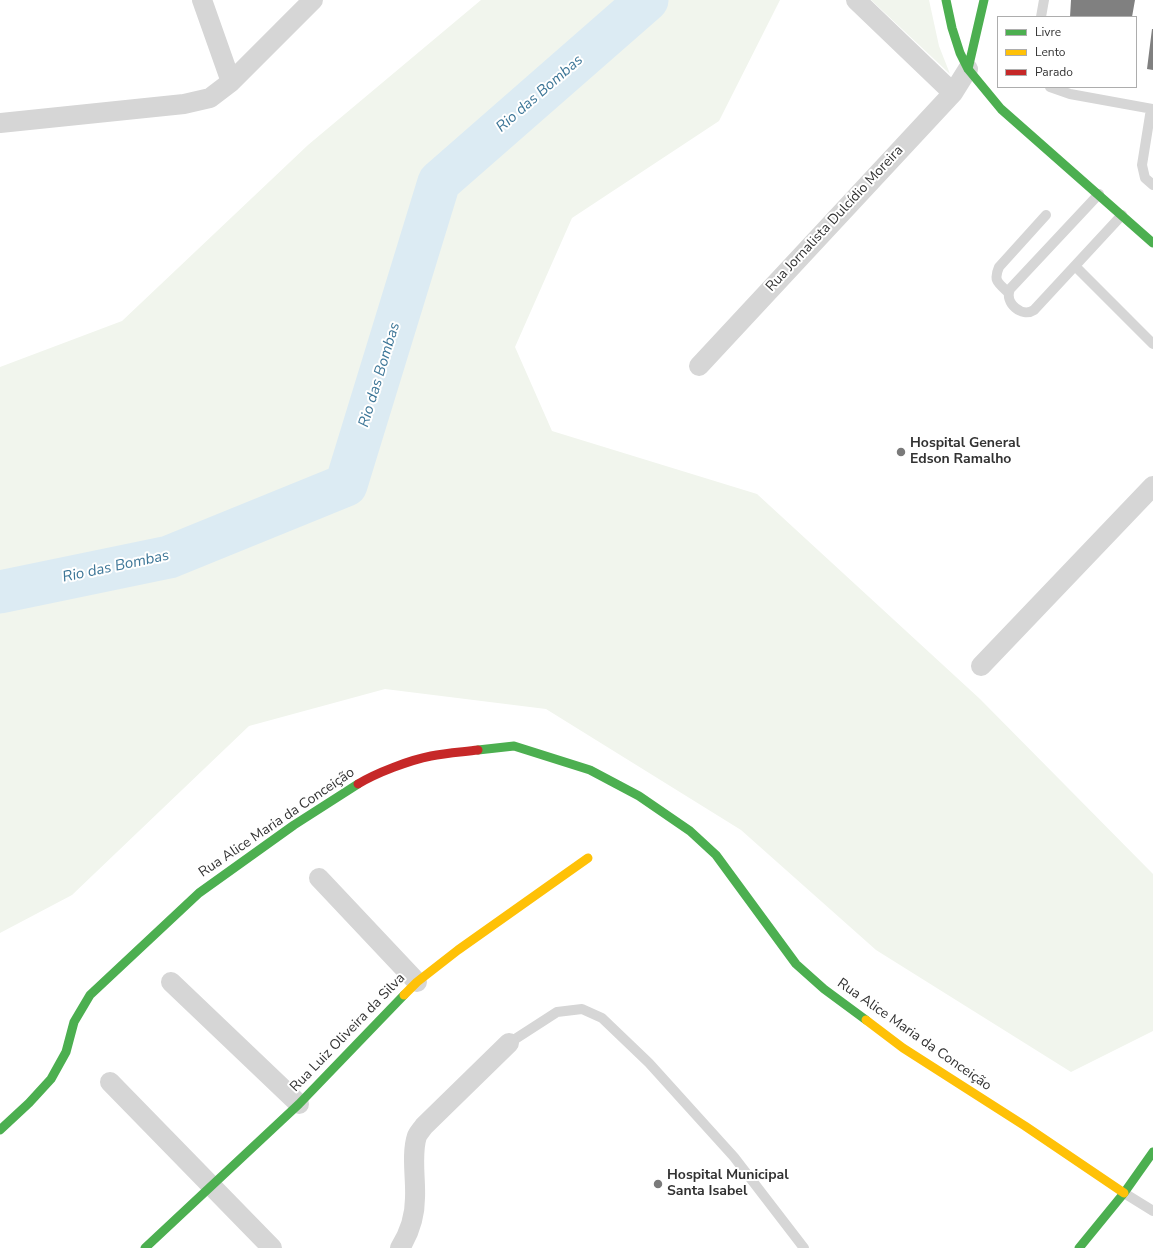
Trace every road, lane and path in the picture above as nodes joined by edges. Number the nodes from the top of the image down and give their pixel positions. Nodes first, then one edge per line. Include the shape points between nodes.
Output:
1 (202, 0) edge
2 (313, 0) edge
3 (856, 0) edge
4 (946, 0) edge
5 (984, 0) edge
6 (1044, 0) edge
7 (1041, 16) edge
8 (968, 69) junction
9 (231, 82) junction
10 (1053, 88) edge
11 (953, 93) junction
12 (1152, 109) edge
13 (0, 123) edge
14 (1153, 185) edge
15 (1099, 194) junction
16 (1046, 215) dead end
17 (1122, 215) junction
18 (1153, 243) edge
19 (1075, 266) junction
20 (1009, 292) junction
21 (1153, 344) edge
22 (699, 366) dead end
23 (1153, 486) edge
24 (981, 666) dead end
25 (588, 858) dead end
26 (319, 878) dead end
27 (171, 982) dead end
28 (417, 982) junction
29 (509, 1043) joint
30 (110, 1082) dead end
31 (299, 1104) junction
32 (0, 1130) edge
33 (1153, 1152) edge
34 (212, 1186) junction
35 (1124, 1193) junction
36 (1153, 1211) edge
37 (145, 1248) edge
38 (272, 1248) edge
39 (400, 1248) edge
40 (804, 1248) edge
41 (1079, 1248) edge

1 - 9 street
2 - 9 street
3 - 11 street
4 - 8 street via 952,28
5 - 8 street
6 - 7 lane
8 - 11 street, Rua Jornalista Dulcídio Moreira
8 - 15 street via 1001,109
9 - 13 street via 210,98 184,104
10 - 12 lane via 1070,94
11 - 22 street, Rua Jornalista Dulcídio Moreira
12 - 14 lane via 1142,165 1145,178
15 - 17 street
15 - 20 lane
16 - 20 lane via 998,267 997,282
17 - 18 street
17 - 19 lane
19 - 20 lane via 1031,313 1022,313 1015,307 1009,299
19 - 21 lane
23 - 24 street
25 - 28 street, Rua Luiz Oliveira da Silva
26 - 28 street
27 - 31 street
28 - 31 street, Rua Luiz Oliveira da Silva
29 - 39 street via 418,1134 415,1144 414,1218
29 - 40 lane via 557,1012 582,1008 602,1018 649,1063 734,1158
30 - 34 street
31 - 34 street, Rua Luiz Oliveira da Silva
32 - 35 street, Rua Alice Maria da Conceição via 51,1079 66,1052 74,1022 90,995 199,893 294,825 366,779 430,756 514,746 590,770 639,796 690,831 716,855 796,964 824,990 903,1048
33 - 35 street
34 - 37 street, Rua Luiz Oliveira da Silva
34 - 38 street
35 - 36 lane
35 - 41 street

